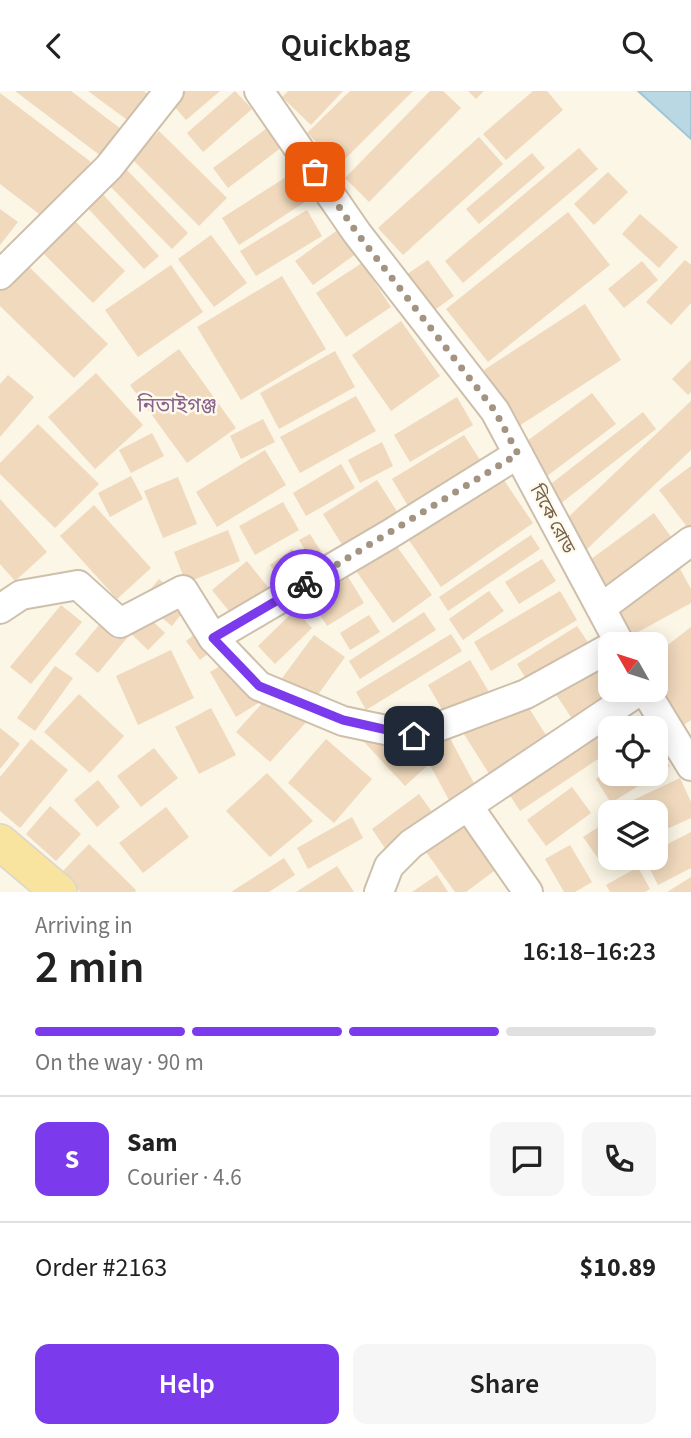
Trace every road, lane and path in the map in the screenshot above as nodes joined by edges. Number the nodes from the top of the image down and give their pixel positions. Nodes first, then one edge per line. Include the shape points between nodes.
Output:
1 (169, 91) edge
2 (259, 91) edge
3 (0, 275) edge
4 (518, 454) junction
5 (691, 541) edge
6 (601, 608) junction
7 (0, 609) edge
8 (612, 632) edge
9 (213, 638) junction
10 (598, 654) edge
11 (624, 702) edge
12 (651, 702) edge
13 (691, 766) edge
14 (468, 806) junction
15 (0, 842) edge
16 (59, 892) edge
17 (379, 892) edge
18 (528, 892) edge

1 - 3 street via 109,167
2 - 4 street, বিকে রোড via 357,233 495,411
4 - 6 street, বিকে রোড
4 - 9 street
5 - 6 street
6 - 8 street, বিকে রোড
7 - 9 street via 21,595 78,585 120,623 183,590
9 - 10 street via 259,686 343,720 414,736 526,694
11 - 14 street
12 - 13 street
14 - 17 street via 411,844 389,866
14 - 18 street
15 - 16 main road

